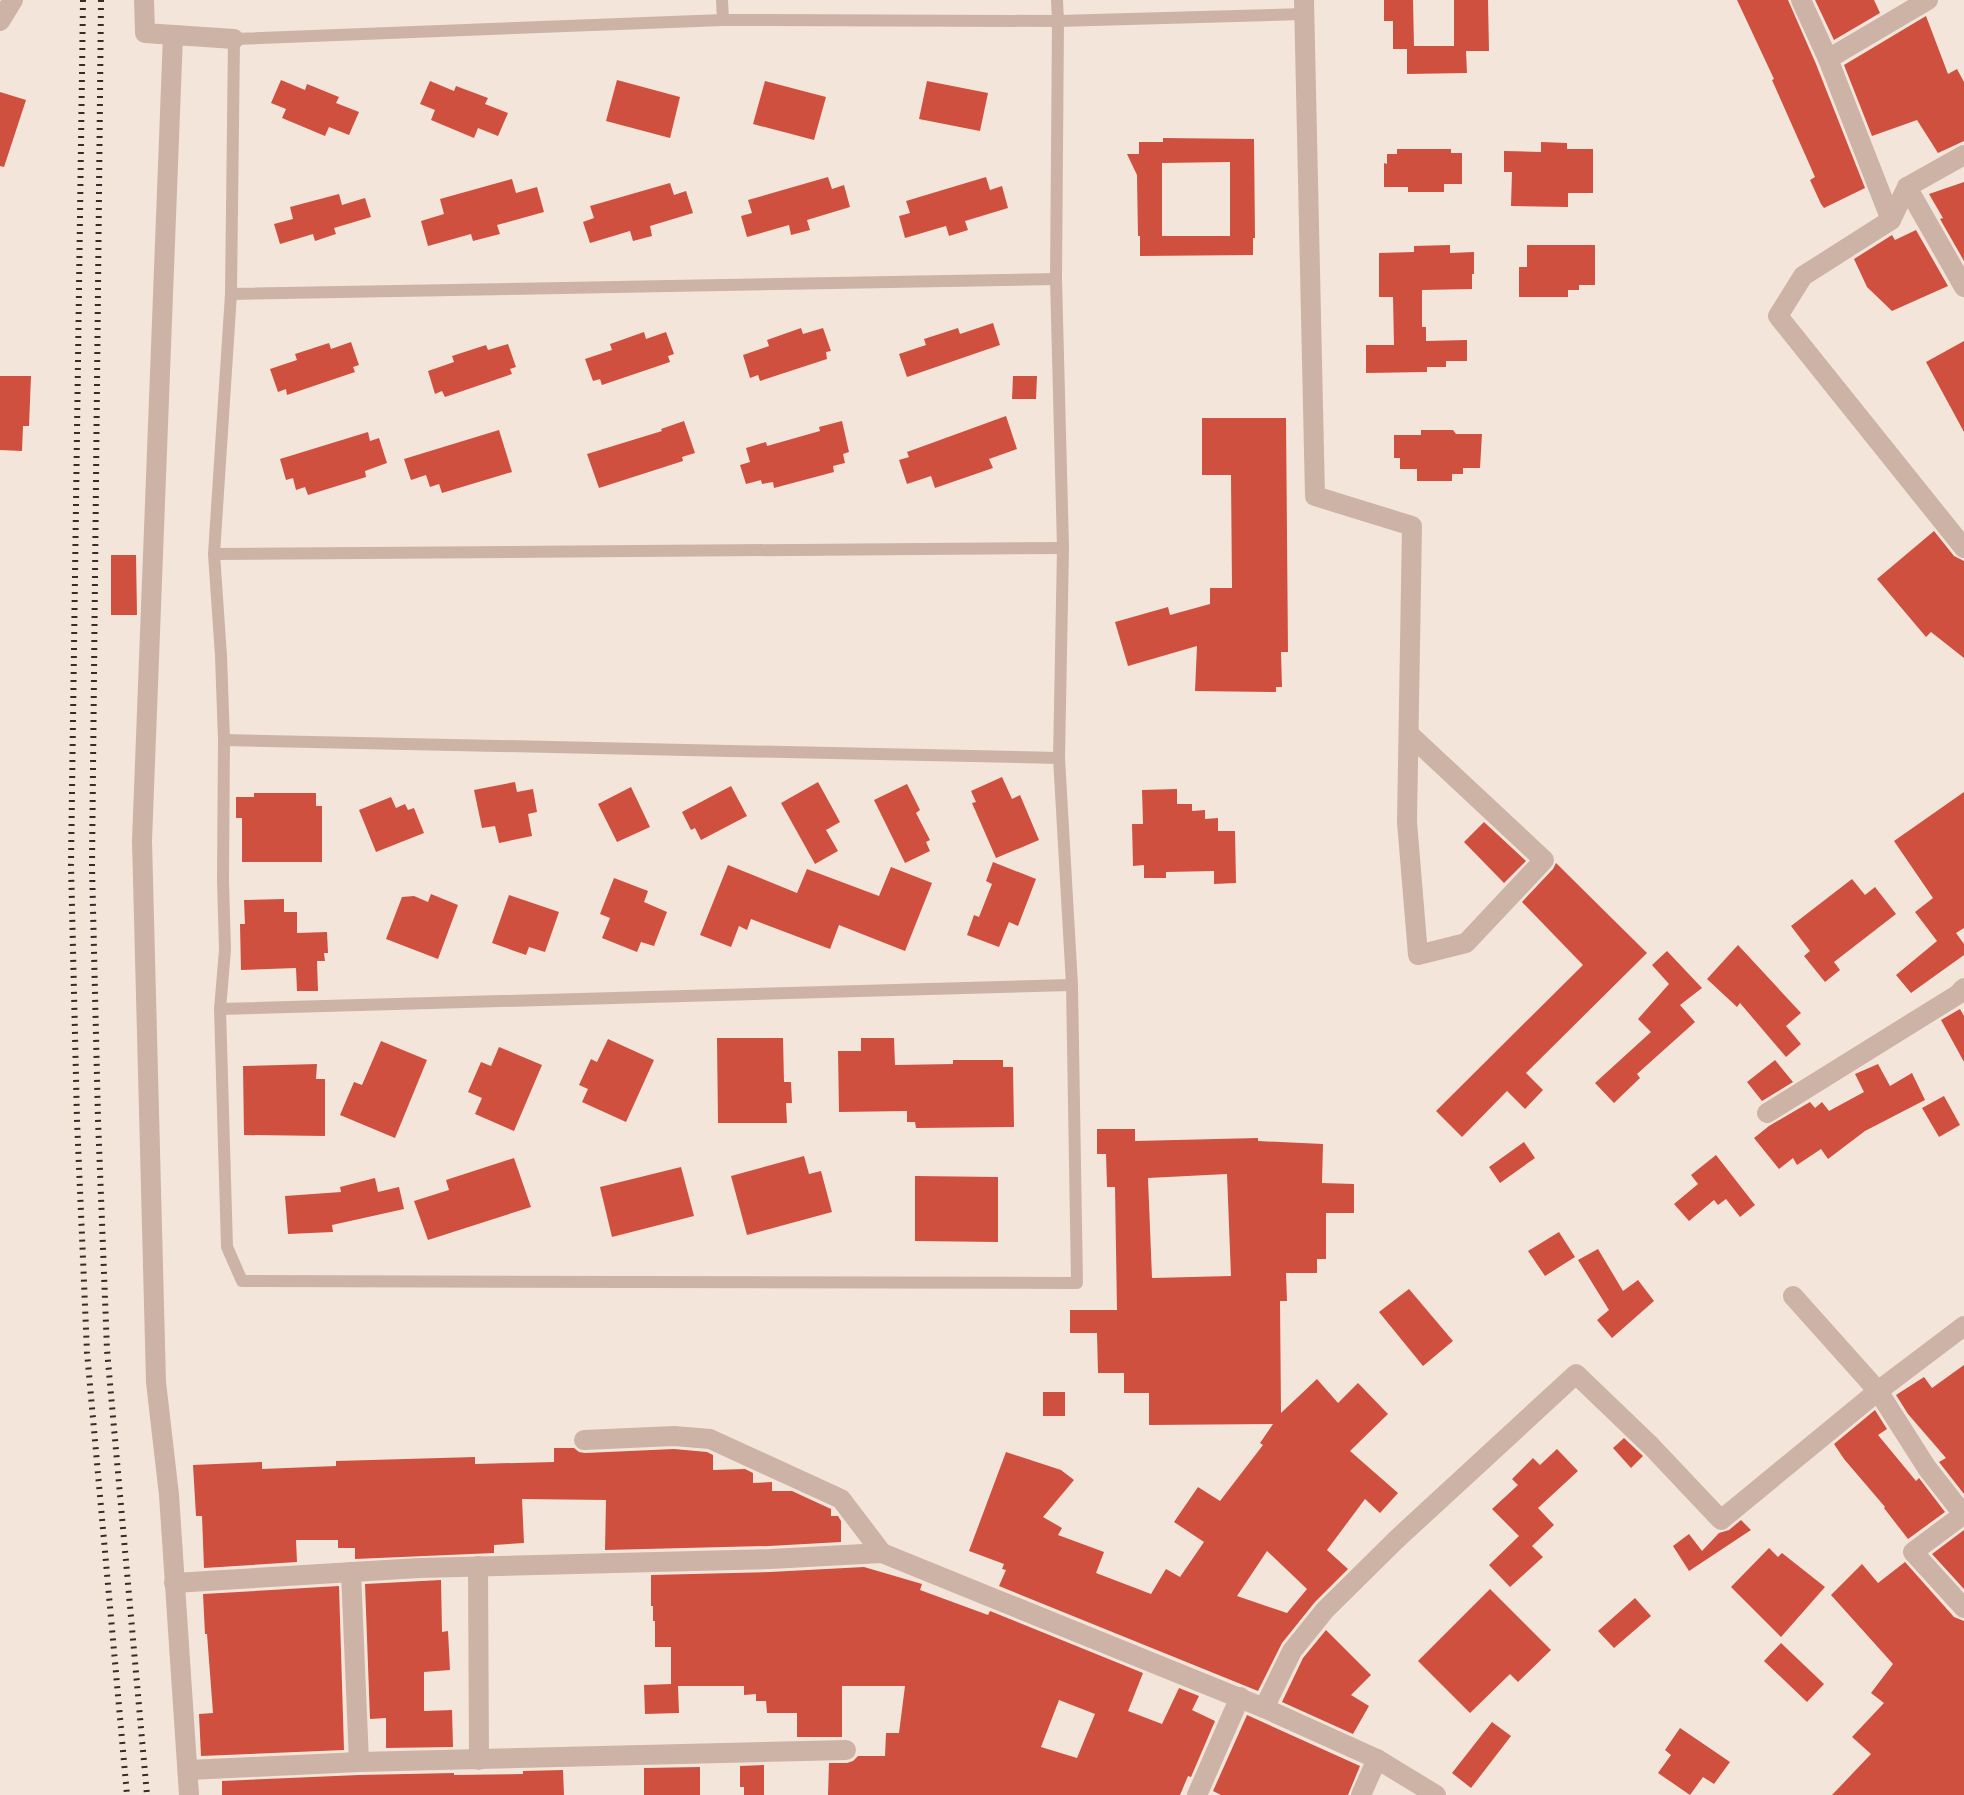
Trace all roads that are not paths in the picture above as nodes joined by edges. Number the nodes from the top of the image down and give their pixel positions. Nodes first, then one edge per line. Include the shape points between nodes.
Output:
1 (13, 0) edge
2 (144, 0) edge
3 (722, 0) edge
4 (1057, 0) edge
5 (1801, 0) edge
6 (1928, 0) edge
7 (1304, 7) edge
8 (723, 20) junction
9 (0, 21) edge
10 (1058, 21) junction
11 (173, 35) junction
12 (234, 39) junction
13 (1828, 59) junction
14 (1964, 155) edge
15 (1907, 187) junction
16 (1891, 220) junction
17 (1056, 279) junction
18 (1964, 287) edge
19 (231, 294) junction
20 (1063, 548) junction
21 (1964, 548) edge
22 (214, 554) junction
23 (1409, 734) junction
24 (224, 740) junction
25 (1059, 758) junction
26 (1072, 985) junction
27 (1964, 988) edge
28 (220, 1009) junction
29 (1767, 1113) dead end
30 (1793, 1296) dead end
31 (1964, 1326) edge
32 (1878, 1391) junction
33 (584, 1440) dead end
34 (1964, 1514) edge
35 (882, 1553) junction
36 (478, 1566) junction
37 (351, 1572) junction
38 (174, 1583) junction
39 (1964, 1608) edge
40 (1240, 1697) junction
41 (1264, 1708) junction
42 (846, 1750) dead end
43 (1377, 1759) junction
44 (479, 1760) junction
45 (359, 1762) junction
46 (189, 1770) junction
47 (189, 1795) edge
48 (1197, 1795) edge
49 (1361, 1795) edge
50 (1436, 1795) edge

1 - 9 street
2 - 11 street via 145,33
3 - 8 lane
4 - 10 lane
5 - 13 street
6 - 13 street
7 - 10 lane
7 - 23 street via 1315,496 1412,526
8 - 10 lane
8 - 12 lane
10 - 17 lane
11 - 12 street
11 - 38 street via 142,841 156,1382
12 - 19 lane
13 - 16 street
14 - 15 street
15 - 16 street
15 - 18 street
16 - 21 street via 1803,276 1778,316
17 - 19 lane
17 - 20 lane
19 - 22 lane
20 - 22 lane
20 - 25 lane
22 - 24 lane
23 - 23 street via 1407,822 1418,955 1466,943 1544,860
24 - 25 lane
24 - 28 lane via 225,950
25 - 26 lane
26 - 28 lane
26 - 28 lane via 1077,1283 242,1281 227,1247
27 - 29 street
30 - 32 street
31 - 32 street
32 - 34 street
32 - 41 street via 1721,1520 1576,1374 1325,1610 1292,1651
33 - 35 street via 710,1439 841,1499
34 - 39 street via 1913,1552
35 - 36 street
35 - 40 street
36 - 37 street
36 - 44 street
37 - 38 street
37 - 45 street
38 - 46 street
40 - 41 street
40 - 48 street
41 - 43 street
42 - 44 street
43 - 49 street
43 - 50 street
44 - 45 street
45 - 46 street
46 - 47 street

